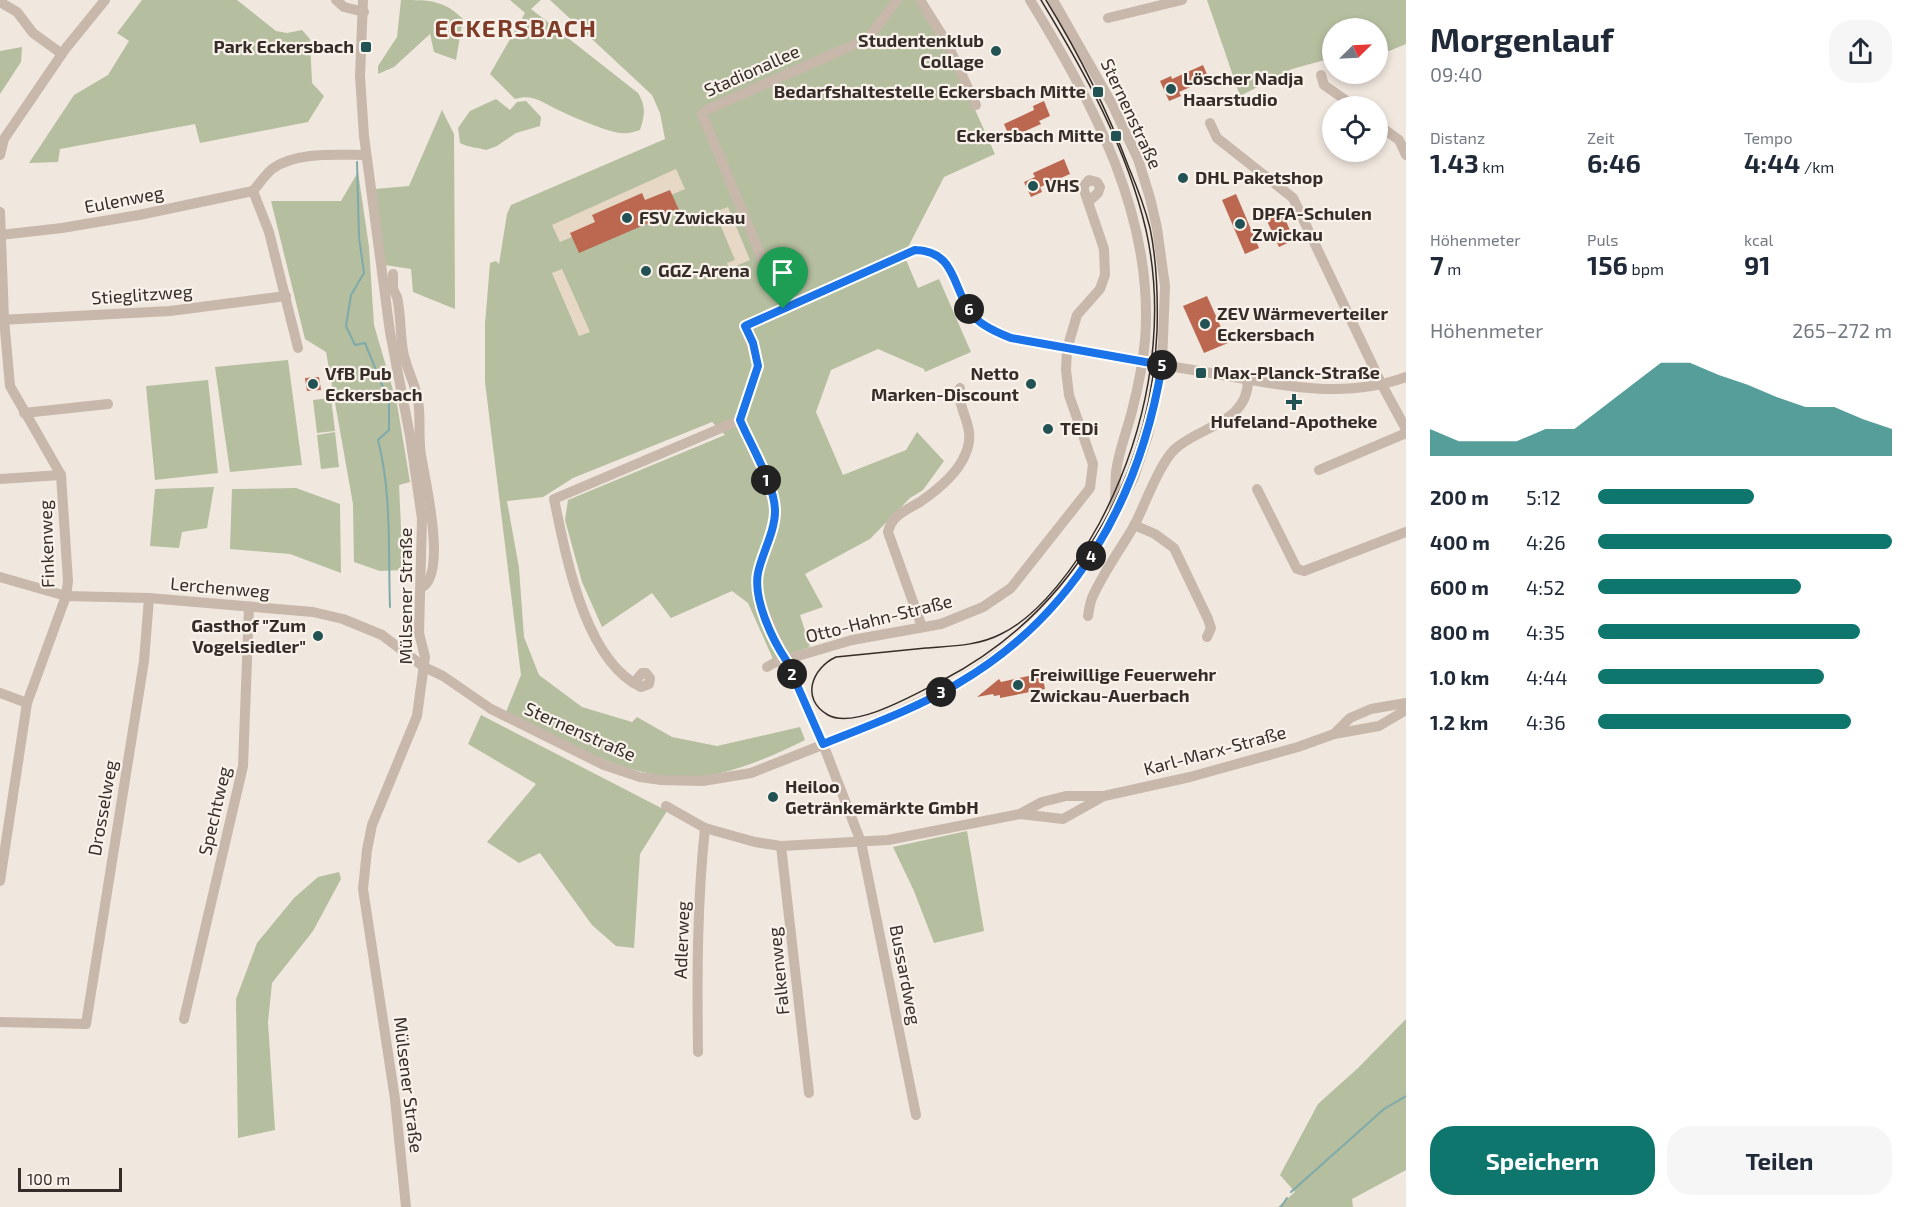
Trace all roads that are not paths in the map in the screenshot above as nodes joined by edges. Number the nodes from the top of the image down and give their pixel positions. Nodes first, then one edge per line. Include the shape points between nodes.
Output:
1 (105, 0) edge
2 (336, 0) edge
3 (363, 0) edge
4 (897, 0) edge
5 (920, 0) edge
6 (1030, 0) edge
7 (1053, 0) edge
8 (1182, 0) edge
9 (0, 2) edge
10 (364, 12) junction
11 (1108, 18) dead end
12 (63, 54) junction
13 (1321, 75) dead end
14 (1340, 96) edge
15 (976, 105) dead end
16 (1210, 123) dead end
17 (1388, 132) edge
18 (2, 140) edge
19 (0, 154) edge
20 (366, 155) junction
21 (1406, 155) edge
22 (253, 191) junction
23 (1088, 202) dead end
24 (0, 212) edge
25 (1, 235) edge
26 (393, 274) dead end
27 (388, 288) junction
28 (286, 296) junction
29 (783, 309) junction
30 (2, 320) edge
31 (298, 348) dead end
32 (1067, 349) junction
33 (1143, 362) junction
34 (1162, 365) junction
35 (1406, 377) edge
36 (1248, 380) junction
37 (1382, 385) junction
38 (960, 388) dead end
39 (108, 404) dead end
40 (24, 413) junction
41 (740, 420) junction
42 (1406, 431) edge
43 (1319, 470) dead end
44 (61, 476) junction
45 (0, 479) edge
46 (1257, 489) dead end
47 (1134, 525) junction
48 (1109, 527) junction
49 (1406, 532) edge
50 (0, 577) edge
51 (66, 596) junction
52 (149, 598) junction
53 (249, 607) junction
54 (1088, 616) dead end
55 (922, 627) junction
56 (1207, 637) dead end
57 (786, 660) junction
58 (424, 667) junction
59 (767, 667) dead end
60 (634, 683) dead end
61 (0, 693) edge
62 (27, 703) junction
63 (1406, 703) edge
64 (491, 709) joint
65 (1406, 710) edge
66 (1334, 734) junction
67 (823, 744) junction
68 (1104, 796) junction
69 (666, 806) dead end
70 (1020, 814) junction
71 (705, 828) junction
72 (861, 842) junction
73 (781, 846) junction
74 (0, 881) edge
75 (184, 1018) dead end
76 (0, 1022) edge
77 (698, 1053) dead end
78 (809, 1093) dead end
79 (916, 1115) dead end
80 (406, 1207) edge

1 - 12 street
2 - 10 street via 344,7
3 - 10 street, Mülsener Straße
4 - 29 street, Stadionallee via 871,35 858,43 702,114
5 - 15 street via 947,43
6 - 33 street, Sternenstraße via 1083,93 1130,205 1144,279
7 - 34 street, Sternenstraße via 1112,104 1147,188 1157,228 1164,286
8 - 11 street
9 - 12 street via 17,12 33,33
10 - 20 street, Mülsener Straße via 360,102
12 - 18 street
13 - 14 street via 1324,84
16 - 37 street via 1217,138 1293,198
17 - 21 street via 1399,140
18 - 19 street
20 - 22 street via 319,155 295,160 273,168
20 - 27 street, Mülsener Straße
22 - 25 street, Eulenweg via 128,217
22 - 28 street
23 - 32 street, Otto-Hahn-Straße via 1104,249 1105,275 1100,289 1077,315
24 - 25 street, Finkenweg
25 - 30 street, Finkenweg
26 - 27 street
27 - 58 street, Mülsener Straße via 422,519 419,633
28 - 30 street, Stieglitzweg via 170,311
28 - 31 street
29 - 32 street via 915,250 930,250 948,266 971,314 1011,338
29 - 41 street via 745,326 758,366
30 - 40 street, Finkenweg via 10,386
32 - 33 street
32 - 55 street, Otto-Hahn-Straße via 1069,395 1093,464 1090,488 1011,588 983,607 941,624
33 - 34 street
33 - 48 street, Sternenstraße via 1116,472 1115,504
34 - 36 street
34 - 48 street, Sternenstraße via 1148,435 1134,477
35 - 37 street
36 - 37 street via 1348,389
36 - 47 street via 1248,389 1237,410 1223,422 1190,438 1168,459
37 - 42 street
38 - 55 street via 959,398 970,428 965,457 934,491 897,515 888,532
39 - 40 street
40 - 44 street, Finkenweg
41 - 57 street, Bussardweg via 775,509 757,588
41 - 60 street via 554,499 567,559 586,617 612,663
42 - 43 street
44 - 45 street
44 - 51 street, Finkenweg
46 - 49 street via 1297,569 1304,571
47 - 54 street via 1092,599
47 - 56 street via 1174,548 1208,619 1211,628
48 - 67 street, Sternenstraße via 1069,586 1025,636 957,684
50 - 51 street, Lerchenweg
51 - 52 street, Lerchenweg
51 - 62 street, Finkenweg
52 - 53 street, Lerchenweg
52 - 76 street, Drosselweg via 144,661 86,1024
53 - 58 street, Lerchenweg via 313,612 343,620 382,635
53 - 75 street, Spechtweg via 243,765
55 - 57 street, Otto-Hahn-Straße via 852,640
57 - 59 street, Otto-Hahn-Straße
57 - 67 street, Bussardweg
58 - 64 street, Lerchenweg
58 - 80 street, Mülsener Straße via 417,716 372,825 363,880 395,1099
61 - 62 street
62 - 74 street, Finkenweg
63 - 66 street, Karl-Marx-Straße via 1371,709 1350,718
64 - 67 street, Sternenstraße via 604,765 661,780 703,781 751,773
65 - 66 street, Karl-Marx-Straße via 1379,726
66 - 68 street, Karl-Marx-Straße via 1190,777
67 - 72 street, Bussardweg
68 - 70 street, Karl-Marx-Straße via 1066,796 1042,802
68 - 70 street, Karl-Marx-Straße via 1063,819
69 - 71 street, Karl-Marx-Straße
70 - 72 street, Karl-Marx-Straße
71 - 73 street, Karl-Marx-Straße
71 - 77 street, Adlerweg via 696,967
72 - 73 street, Karl-Marx-Straße
72 - 79 street, Bussardweg
73 - 78 street, Falkenweg

